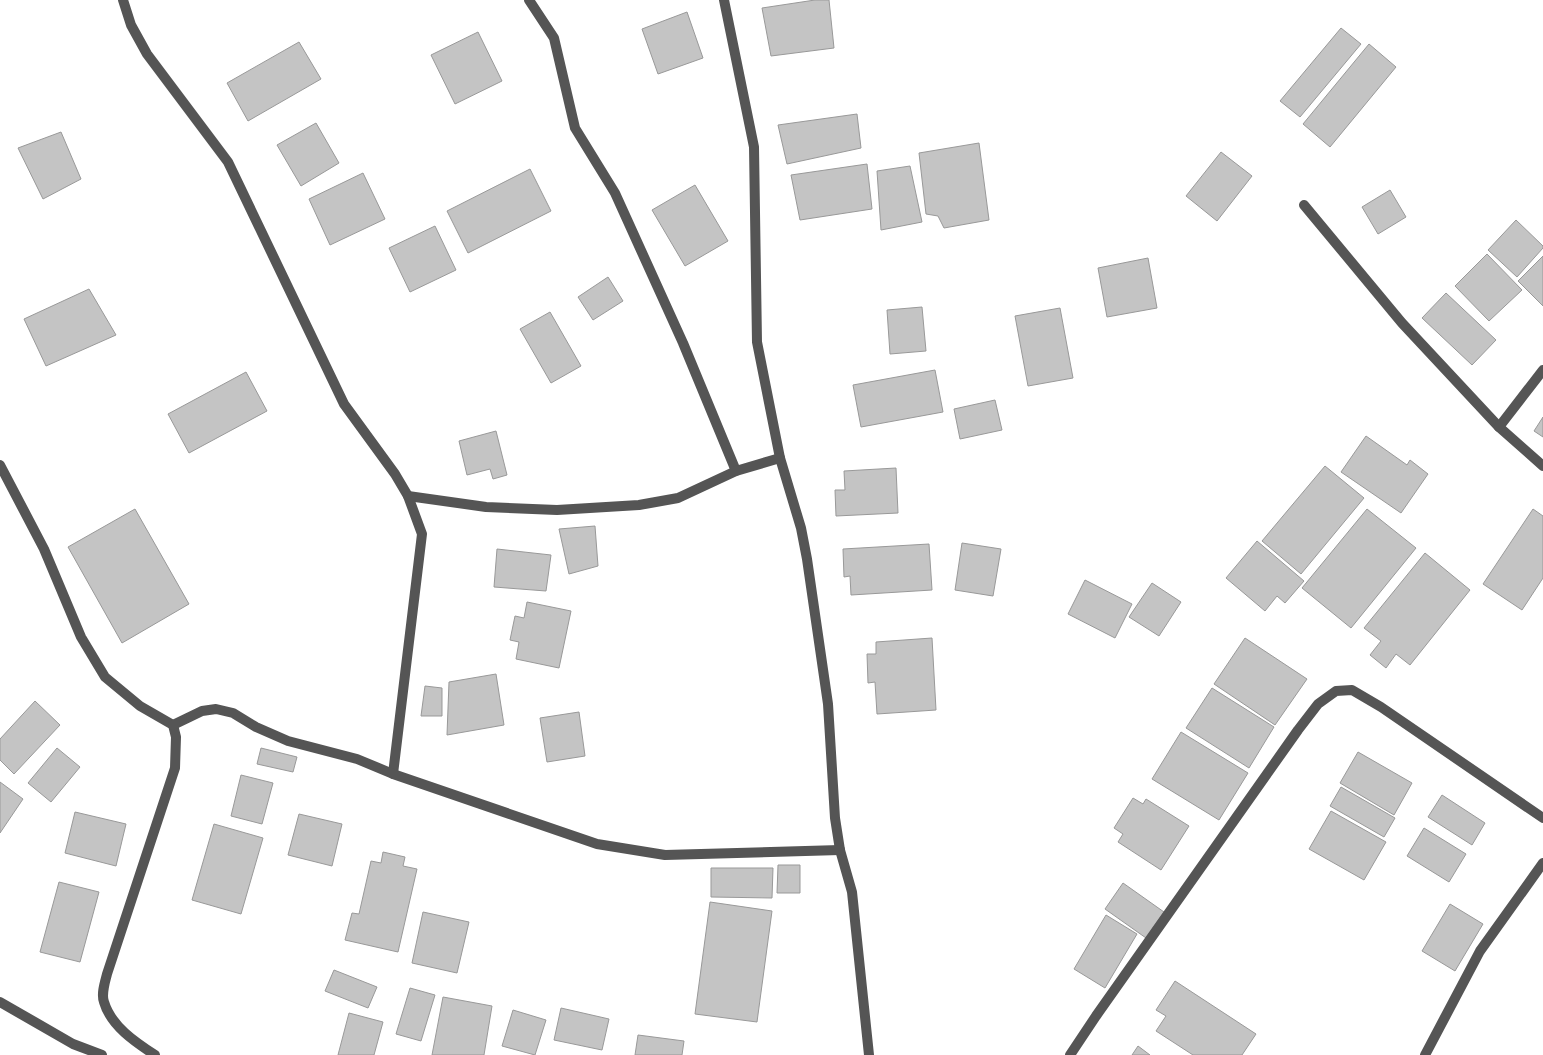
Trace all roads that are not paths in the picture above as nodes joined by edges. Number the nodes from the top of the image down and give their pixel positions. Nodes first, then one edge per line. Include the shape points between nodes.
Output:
1 (529, 0) edge
2 (724, 0) edge
3 (126, 1) edge
4 (1304, 205) dead end
5 (1543, 370) edge
6 (1499, 427) junction
7 (780, 458) junction
8 (0, 465) edge
9 (1543, 466) edge
10 (736, 471) junction
11 (408, 496) junction
12 (173, 726) junction
13 (393, 774) junction
14 (1543, 818) edge
15 (840, 850) junction
16 (1543, 863) edge
17 (0, 1002) edge
18 (1430, 1053) edge
19 (102, 1055) edge
20 (155, 1055) edge
21 (869, 1055) edge
22 (1070, 1055) edge

1 - 10 street via 554,38 575,128 615,192
2 - 7 street via 754,147 757,342
3 - 11 street via 130,25 147,54 228,162 344,404
4 - 6 street via 1402,323
5 - 6 street
6 - 9 street
7 - 10 street
7 - 15 street via 807,559 828,704 834,818
8 - 12 street via 44,549 81,637 105,677 140,706
10 - 11 street via 678,498 640,505 557,510 486,507
11 - 13 street via 422,534
12 - 13 street via 216,709 233,713 288,741 356,759
12 - 20 street via 175,768 106,974 103,1000 111,1017 128,1037
13 - 15 street via 597,844 665,855
14 - 22 street via 1374,703 1352,690 1336,691 1318,704 1298,730
15 - 21 street via 852,892
16 - 18 street via 1480,950
17 - 19 street via 73,1044

